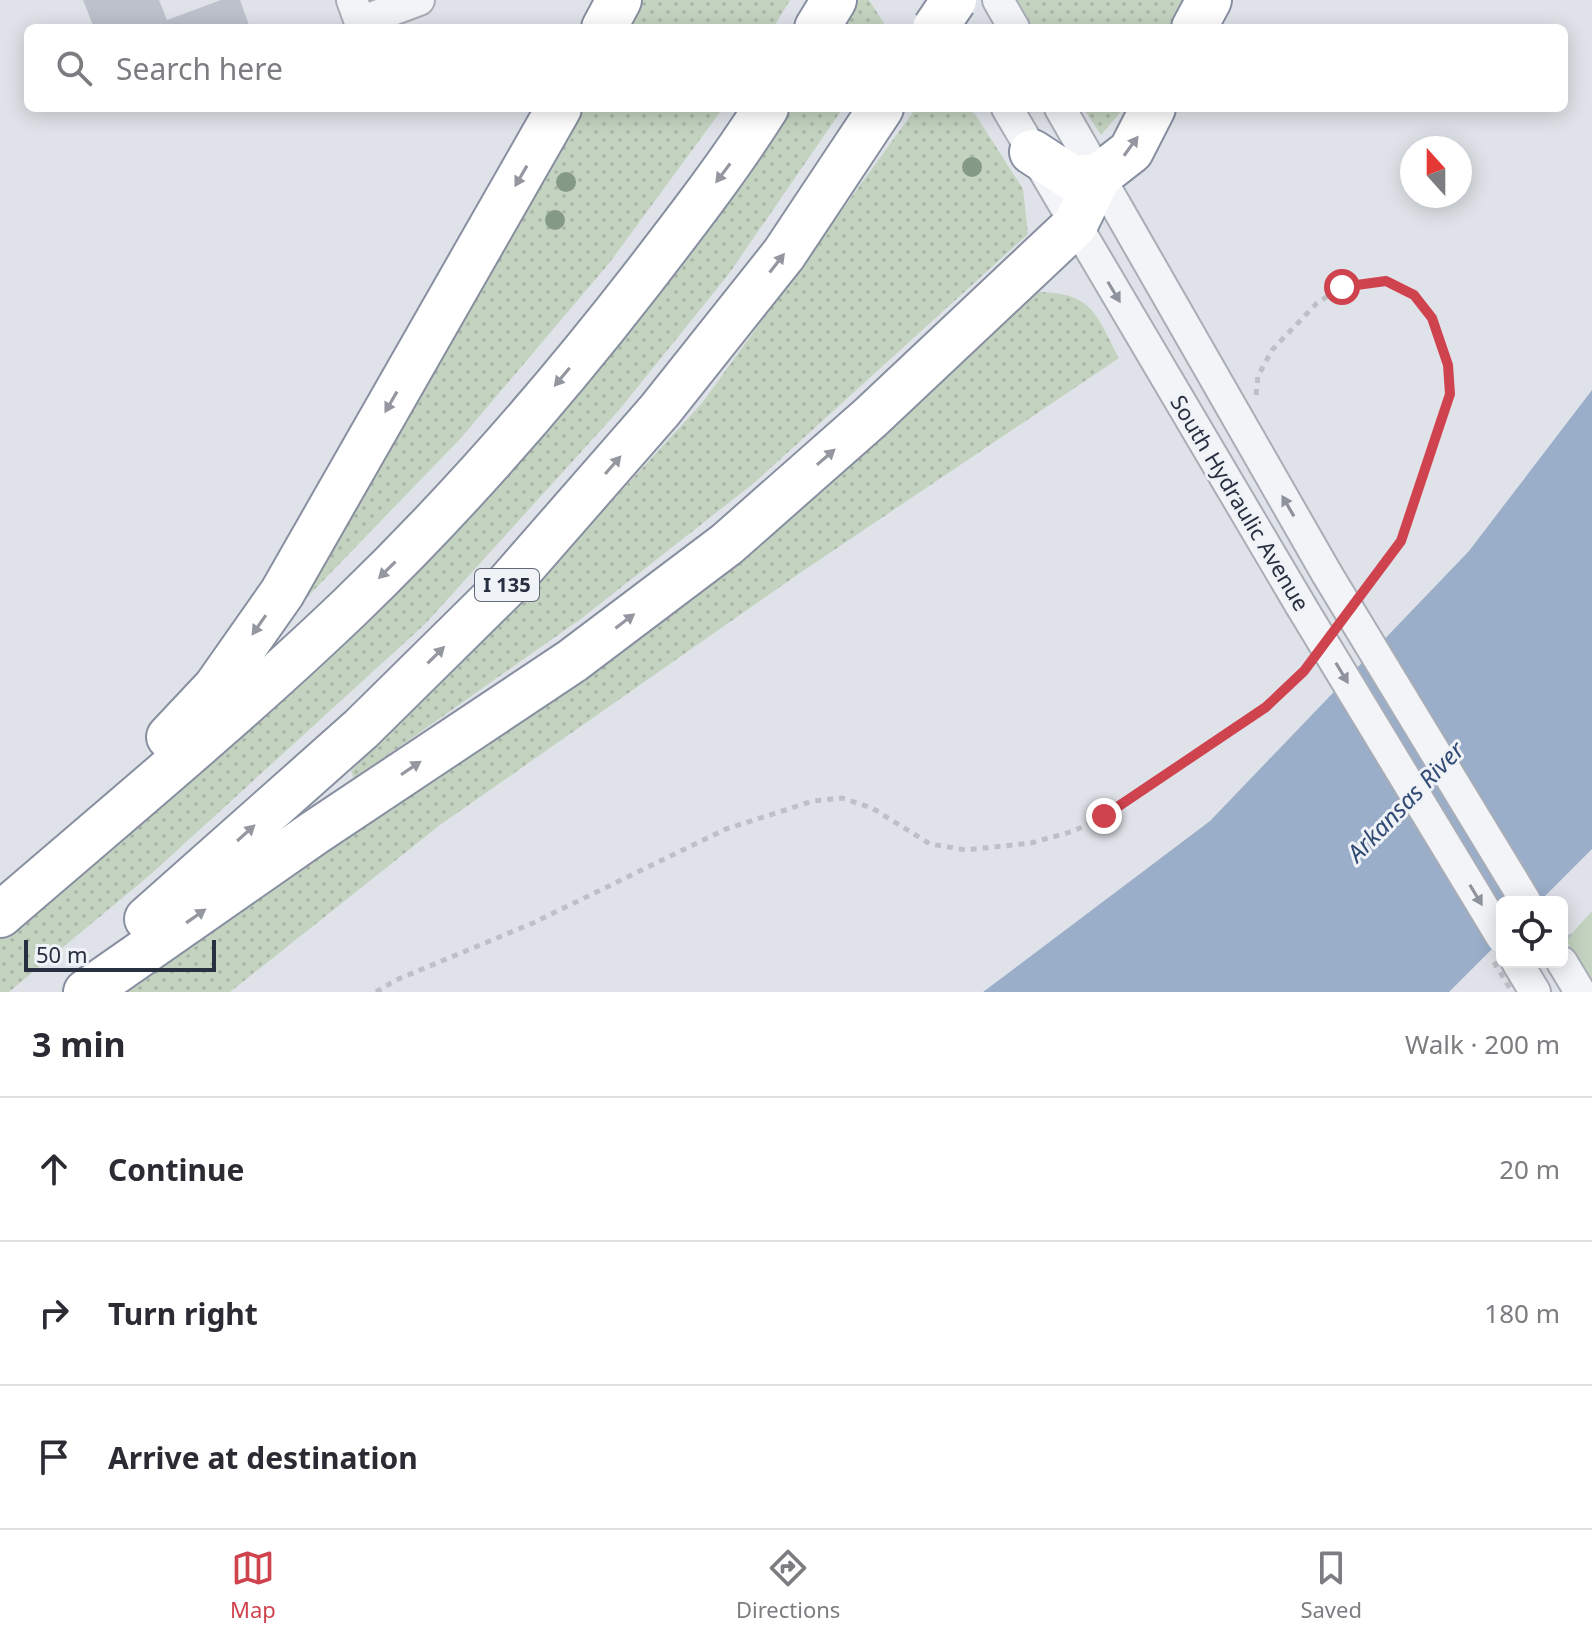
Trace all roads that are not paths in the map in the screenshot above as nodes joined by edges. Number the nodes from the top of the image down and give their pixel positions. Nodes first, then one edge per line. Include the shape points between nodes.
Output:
1 (352, 0) edge
2 (419, 0) edge
3 (619, 0) edge
4 (834, 0) edge
5 (943, 0) edge
6 (954, 0) edge
7 (998, 0) edge
8 (1209, 0) edge
9 (606, 24) edge
10 (819, 24) edge
11 (938, 24) edge
12 (958, 24) edge
13 (1012, 24) edge
14 (1196, 24) edge
15 (557, 112) edge
16 (763, 112) edge
17 (878, 112) edge
18 (1009, 112) edge
19 (1062, 112) edge
20 (1151, 112) edge
21 (1032, 152) junction
22 (1099, 176) junction
23 (1075, 225) junction
24 (1522, 896) edge
25 (0, 909) edge
26 (0, 915) edge
27 (1496, 928) edge
28 (1521, 968) edge
29 (1566, 968) edge
30 (59, 992) edge
31 (86, 992) edge
32 (1535, 992) edge
33 (1580, 992) edge

1 - 2 street via 360,22
3 - 9 highway
4 - 10 highway
5 - 12 street
6 - 11 highway, bridge
7 - 13 street
8 - 14 highway
15 -> 25 highway via 282,593 216,687
16 -> 26 highway via 613,316 438,519 251,699
30 -> 17 highway, I 135 via 350,740 508,584 660,410 784,254
18 - 21 street, South Hydraulic Avenue
19 - 22 street, South Hydraulic Avenue
22 -> 20 highway via 1131,151
21 - 22 highway via 1072,178
21 - 23 street, South Hydraulic Avenue
22 - 23 highway
24 -> 22 street, South Hydraulic Avenue, bridge via 1327,574
23 -> 27 street, South Hydraulic Avenue, bridge
31 -> 23 highway via 572,661 727,544
28 - 32 street
29 - 33 street

